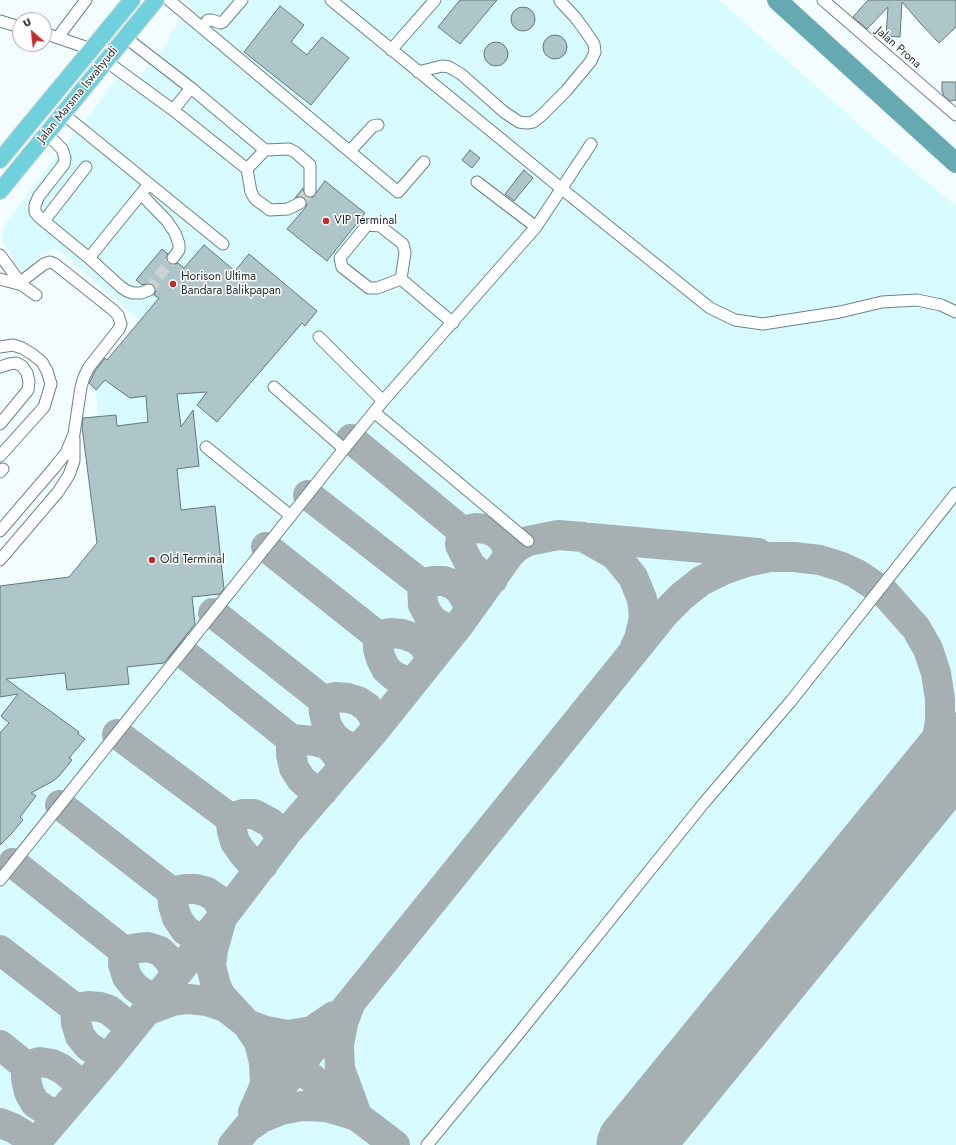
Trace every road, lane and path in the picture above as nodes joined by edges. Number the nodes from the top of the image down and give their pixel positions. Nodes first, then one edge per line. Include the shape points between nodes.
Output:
1 (86, 0) edge
2 (132, 0) edge
3 (156, 0) edge
4 (169, 0) edge
5 (242, 0) edge
6 (330, 0) edge
7 (435, 0) edge
8 (823, 0) edge
9 (560, 1) edge
10 (0, 21) edge
11 (12, 25) edge
12 (111, 25) junction
13 (202, 28) junction
14 (52, 35) edge
15 (58, 37) junction
16 (125, 37) junction
17 (91, 49) junction
18 (391, 50) junction
19 (106, 61) junction
20 (418, 72) junction
21 (191, 88) junction
22 (173, 110) junction
23 (62, 113) junction
24 (956, 115) edge
25 (378, 125) dead end
26 (46, 133) junction
27 (591, 144) dead end
28 (265, 150) junction
29 (350, 151) junction
30 (0, 160) edge
31 (424, 162) dead end
32 (86, 167) dead end
33 (247, 169) junction
34 (477, 182) dead end
35 (150, 184) junction
36 (562, 189) junction
37 (0, 191) edge
38 (310, 191) tunnel mouth
39 (141, 194) junction
40 (300, 203) tunnel mouth
41 (44, 221) junction
42 (536, 228) junction
43 (223, 244) dead end
44 (0, 255) edge
45 (89, 258) junction
46 (173, 258) tunnel mouth
47 (0, 279) edge
48 (401, 279) junction
49 (20, 284) junction
50 (149, 290) dead end
51 (36, 295) dead end
52 (956, 312) edge
53 (453, 323) junction
54 (319, 337) dead end
55 (0, 347) edge
56 (0, 368) edge
57 (274, 387) dead end
58 (383, 401) junction
59 (374, 412) junction
60 (0, 424) edge
61 (74, 434) junction
62 (206, 447) dead end
63 (344, 448) junction
64 (0, 456) edge
65 (956, 493) edge
66 (291, 516) junction
67 (0, 531) edge
68 (528, 541) dead end
69 (0, 560) edge
70 (0, 880) edge
71 (427, 1145) edge

1 - 15 street
2 - 12 highway, Jalan Marsma Iswahyudi
3 - 16 highway, Jalan Marsma Iswahyudi
4 - 13 street
5 - 13 street via 222,22 208,20
6 - 18 street
7 - 18 street
8 - 24 street, Jalan Prona
9 - 20 street via 586,32 594,44 595,52 592,61 566,91 533,122 519,122 450,67 442,66
10 - 11 street
12 - 16 highway
12 - 17 highway, Jalan Marsma Iswahyudi
13 - 29 street
14 - 15 street
15 - 17 street
16 - 19 highway, Jalan Marsma Iswahyudi
16 - 21 street
17 - 19 highway
17 - 30 highway, Jalan Marsma Iswahyudi
18 - 20 street
19 - 22 street
19 - 23 highway, Jalan Marsma Iswahyudi
20 - 36 street
21 - 22 street
21 - 28 street
22 - 33 street
23 - 26 highway, Jalan Marsma Iswahyudi
23 - 35 street
25 - 29 street via 373,126
26 - 37 highway, Jalan Marsma Iswahyudi
26 - 41 street via 62,149 65,158 64,164 35,205 35,212
27 - 36 street
28 - 33 street
28 - 38 street via 289,150 310,165
29 - 31 street via 398,192
32 - 41 street
33 - 40 street via 251,192 255,199 270,210 288,209
34 - 42 street
35 - 39 street
35 - 43 street
36 - 42 street
36 - 52 street via 710,308 735,320 764,324 840,312 882,302 917,300 941,305
39 - 45 street
39 - 46 street via 176,233 179,250
41 - 45 street
42 - 53 street
44 - 49 street
45 - 50 street via 127,291 141,293
47 - 49 street
48 - 48 street via 369,288 342,267 340,258 367,225 380,226 403,244 405,253
48 - 53 street
49 - 51 street
49 - 61 street via 50,262 113,310 120,320 119,329 84,377
53 - 58 street
54 - 58 street
55 - 64 street via 13,345 32,354 42,362 51,384 44,407
56 - 60 street via 16,363 27,373 29,382 28,390
57 - 63 street
58 - 59 street
59 - 63 street
59 - 68 street
61 - 67 street via 66,453
61 - 69 street via 74,461 69,475 58,492
62 - 66 street
63 - 66 street
65 - 71 street via 791,701 703,804
66 - 70 street

